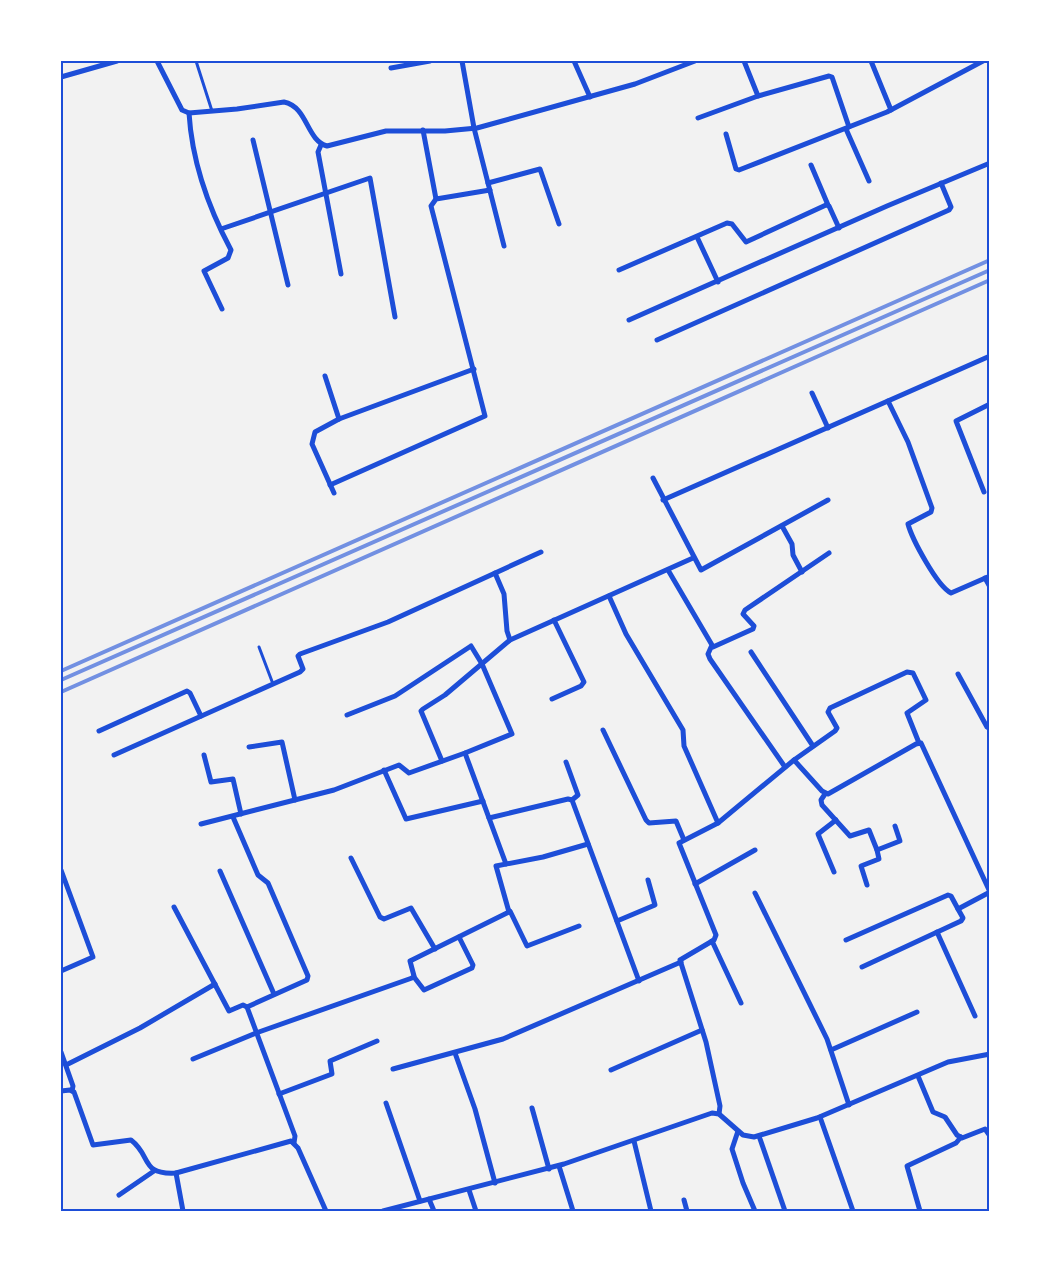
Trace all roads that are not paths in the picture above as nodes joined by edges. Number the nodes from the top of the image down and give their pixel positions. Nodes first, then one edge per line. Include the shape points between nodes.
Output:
1 (116, 61) edge
2 (157, 61) edge
3 (196, 61) edge
4 (430, 61) edge
5 (462, 61) edge
6 (574, 61) edge
7 (695, 61) edge
8 (744, 61) edge
9 (871, 61) edge
10 (983, 61) edge
11 (390, 68) dead end
12 (61, 77) edge
13 (758, 96) junction
14 (590, 97) junction
15 (891, 110) junction
16 (212, 111) junction
17 (189, 113) junction
18 (698, 118) dead end
19 (474, 128) junction
20 (848, 128) junction
21 (423, 130) junction
22 (726, 134) dead end
23 (253, 140) dead end
24 (321, 144) junction
25 (990, 163) edge
26 (812, 165) dead end
27 (869, 181) dead end
28 (488, 183) junction
29 (941, 183) junction
30 (490, 190) junction
31 (326, 193) junction
32 (436, 199) junction
33 (828, 205) junction
34 (272, 211) junction
35 (559, 224) dead end
36 (839, 228) junction
37 (221, 230) junction
38 (697, 237) junction
39 (504, 246) dead end
40 (619, 270) dead end
41 (341, 274) dead end
42 (718, 282) junction
43 (288, 285) dead end
44 (222, 309) dead end
45 (395, 317) dead end
46 (629, 320) dead end
47 (657, 340) dead end
48 (990, 356) edge
49 (474, 368) junction
50 (325, 376) dead end
51 (812, 393) dead end
52 (888, 402) junction
53 (990, 404) edge
54 (339, 419) junction
55 (828, 428) junction
56 (653, 478) dead end
57 (330, 485) junction
58 (984, 492) dead end
59 (334, 493) dead end
60 (663, 500) junction
61 (828, 500) dead end
62 (782, 526) junction
63 (541, 552) dead end
64 (829, 553) dead end
65 (694, 558) junction
66 (668, 570) junction
67 (802, 572) junction
68 (495, 573) junction
69 (988, 577) edge
70 (990, 587) edge
71 (609, 596) junction
72 (554, 620) junction
73 (510, 640) junction
74 (259, 647) dead end
75 (713, 647) junction
76 (751, 652) dead end
77 (482, 664) junction
78 (958, 674) dead end
79 (274, 684) junction
80 (552, 699) dead end
81 (347, 715) dead end
82 (201, 716) junction
83 (990, 728) edge
84 (603, 730) dead end
85 (99, 731) dead end
86 (919, 743) junction
87 (813, 746) junction
88 (249, 747) dead end
89 (465, 754) junction
90 (114, 755) dead end
91 (204, 755) dead end
92 (794, 760) junction
93 (442, 762) junction
94 (566, 762) dead end
95 (785, 767) junction
96 (384, 770) junction
97 (825, 794) junction
98 (296, 800) junction
99 (572, 800) junction
100 (483, 801) junction
101 (241, 814) junction
102 (233, 817) junction
103 (489, 818) junction
104 (836, 820) junction
105 (718, 823) junction
106 (201, 824) dead end
107 (895, 826) dead end
108 (684, 840) junction
109 (588, 844) junction
110 (755, 850) dead end
111 (877, 850) junction
112 (351, 858) dead end
113 (506, 864) junction
114 (61, 870) edge
115 (220, 871) dead end
116 (834, 872) dead end
117 (648, 880) dead end
118 (695, 884) junction
119 (867, 885) dead end
120 (990, 892) edge
121 (756, 893) dead end
122 (174, 907) dead end
123 (958, 909) junction
124 (510, 912) junction
125 (617, 921) junction
126 (579, 926) dead end
127 (937, 932) junction
128 (459, 937) junction
129 (846, 940) dead end
130 (712, 941) junction
131 (435, 949) junction
132 (681, 962) junction
133 (862, 967) dead end
134 (61, 971) edge
135 (414, 977) junction
136 (639, 980) junction
137 (215, 984) junction
138 (274, 994) junction
139 (741, 1003) dead end
140 (247, 1008) junction
141 (917, 1012) dead end
142 (975, 1016) dead end
143 (702, 1030) junction
144 (256, 1033) junction
145 (377, 1042) dead end
146 (832, 1050) junction
147 (61, 1052) edge
148 (455, 1053) junction
149 (990, 1054) edge
150 (193, 1059) dead end
151 (66, 1065) junction
152 (393, 1069) dead end
153 (611, 1070) dead end
154 (918, 1076) junction
155 (61, 1091) edge
156 (72, 1091) junction
157 (279, 1094) junction
158 (386, 1103) dead end
159 (849, 1105) junction
160 (532, 1108) dead end
161 (719, 1114) junction
162 (820, 1117) junction
163 (738, 1131) junction
164 (759, 1136) junction
165 (990, 1136) edge
166 (961, 1138) junction
167 (634, 1140) junction
168 (294, 1143) junction
169 (559, 1166) junction
170 (549, 1168) junction
171 (154, 1171) junction
172 (176, 1173) junction
173 (496, 1183) junction
174 (470, 1190) junction
175 (119, 1195) dead end
176 (429, 1199) junction
177 (684, 1200) dead end
178 (420, 1201) junction
179 (183, 1211) edge
180 (326, 1211) edge
181 (383, 1211) edge
182 (434, 1211) edge
183 (476, 1211) edge
184 (573, 1211) edge
185 (651, 1211) edge
186 (687, 1211) edge
187 (755, 1211) edge
188 (785, 1211) edge
189 (853, 1211) edge
190 (920, 1211) edge

1 - 12 street
2 - 17 street via 178,104
3 - 16 lane
4 - 11 street
5 - 19 street
6 - 14 street
7 - 14 street via 636,84
8 - 13 street
9 - 15 street
10 - 15 street
13 - 18 street
13 - 20 street via 831,76
14 - 19 street
15 - 20 street
16 - 17 street
16 - 24 street via 291,103
17 - 37 street via 196,164
19 - 21 street
19 - 28 street
20 - 22 street via 739,170
20 - 27 street
21 - 24 street via 386,131 327,146
21 - 32 street
23 - 34 street
24 - 31 street via 318,152
25 - 29 street
26 - 33 street
28 - 30 street
28 - 35 street via 540,170
29 - 36 street
29 - 47 street via 951,207 949,210
30 - 32 street
30 - 39 street
31 - 34 street
31 - 41 street
31 - 45 street via 368,178 372,180
32 - 49 street via 431,206
33 - 36 street
33 - 38 street via 746,242 730,223
34 - 37 street
34 - 43 street
36 - 42 street
37 - 44 street via 231,255 204,272
38 - 40 street
38 - 42 street
42 - 46 street
48 - 52 street
49 - 54 street
49 - 57 street via 486,414 484,418
50 - 54 street
51 - 55 street
52 - 55 street
52 - 69 street via 908,442 932,508 931,512 908,524 924,556 944,588 951,592
53 - 58 street via 956,421
54 - 57 street via 322,427 312,437
55 - 60 street
56 - 60 street
57 - 59 street
60 - 65 street
61 - 62 street
62 - 65 street via 702,570
62 - 67 street
63 - 68 street
64 - 67 street
65 - 66 street
66 - 71 street
66 - 75 street
67 - 75 street via 745,610 743,614 753,628
68 - 73 street via 504,594
68 - 79 street via 388,622 300,654 302,671
69 - 70 street
71 - 72 street
71 - 105 street via 634,648 683,730 684,746
72 - 73 street
72 - 80 street via 584,682
73 - 77 street
74 - 79 lane
75 - 95 street via 708,654 710,660
76 - 87 street
77 - 81 street via 473,647 469,646 395,696
77 - 89 street via 512,734
77 - 93 street via 445,696 422,710
78 - 83 street via 986,728
79 - 82 street
82 - 85 street via 187,692
82 - 90 street
84 - 108 street via 646,820 649,823 676,821
86 - 87 street via 907,713 926,700 911,672 830,708 828,712 836,730
86 - 97 street via 831,794
86 - 120 street via 924,745
87 - 92 street
88 - 98 street via 282,742
89 - 93 street
89 - 100 street
91 - 101 street via 211,782 233,780
92 - 95 street
92 - 97 street
93 - 96 street via 409,773 399,764
94 - 99 street via 578,795
95 - 105 street
96 - 98 street via 334,790
96 - 100 street via 406,819
97 - 104 street via 821,802
98 - 101 street
99 - 103 street
99 - 109 street
100 - 103 street
101 - 102 street
102 - 106 street
102 - 138 street via 258,875 268,883 308,976 307,980
103 - 113 street
104 - 111 street via 851,836 869,830
104 - 116 street via 818,834
105 - 108 street
107 - 111 street via 900,841
108 - 118 street via 679,845
109 - 113 street via 543,858
109 - 125 street
110 - 118 street
111 - 119 street via 879,859 861,866
112 - 131 street via 380,917 384,919 411,908
113 - 124 street via 495,868
114 - 134 street via 93,957
115 - 138 street
117 - 125 street via 655,905
118 - 130 street via 716,935
120 - 123 street
121 - 146 street
122 - 137 street
123 - 127 street via 961,921
123 - 129 street via 948,894
124 - 126 street via 527,946
124 - 128 street
125 - 136 street
127 - 133 street
127 - 142 street
128 - 131 street
128 - 135 street via 472,968 424,990
130 - 132 street via 682,958
130 - 139 street
131 - 135 street via 409,962
132 - 136 street
132 - 143 street
135 - 144 street
136 - 148 street via 504,1039
137 - 140 street via 229,1011 243,1005
137 - 151 street via 140,1028
138 - 140 street
140 - 144 street
141 - 146 street
143 - 153 street
143 - 161 street via 720,1106
144 - 150 street
144 - 157 street
145 - 157 street via 330,1061 332,1074
146 - 159 street
147 - 151 street
148 - 152 street
148 - 173 street
149 - 154 street via 948,1062
151 - 156 street
154 - 159 street
154 - 166 street via 933,1112 946,1118
155 - 156 street
156 - 171 street via 93,1145 132,1140
157 - 168 street via 295,1136
158 - 178 street
159 - 162 street
160 - 170 street
161 - 163 street
161 - 167 street via 712,1113
162 - 164 street
162 - 189 street
163 - 164 street via 749,1138
163 - 187 street via 732,1149
164 - 188 street
165 - 166 street via 985,1129
166 - 190 street via 907,1166
167 - 169 street
167 - 185 street
168 - 172 street via 288,1140
168 - 180 street
169 - 170 street
169 - 184 street
170 - 173 street
171 - 172 street
171 - 175 street
172 - 179 street
173 - 174 street
174 - 176 street
174 - 183 street
176 - 178 street
176 - 182 street
177 - 186 street
178 - 181 street

